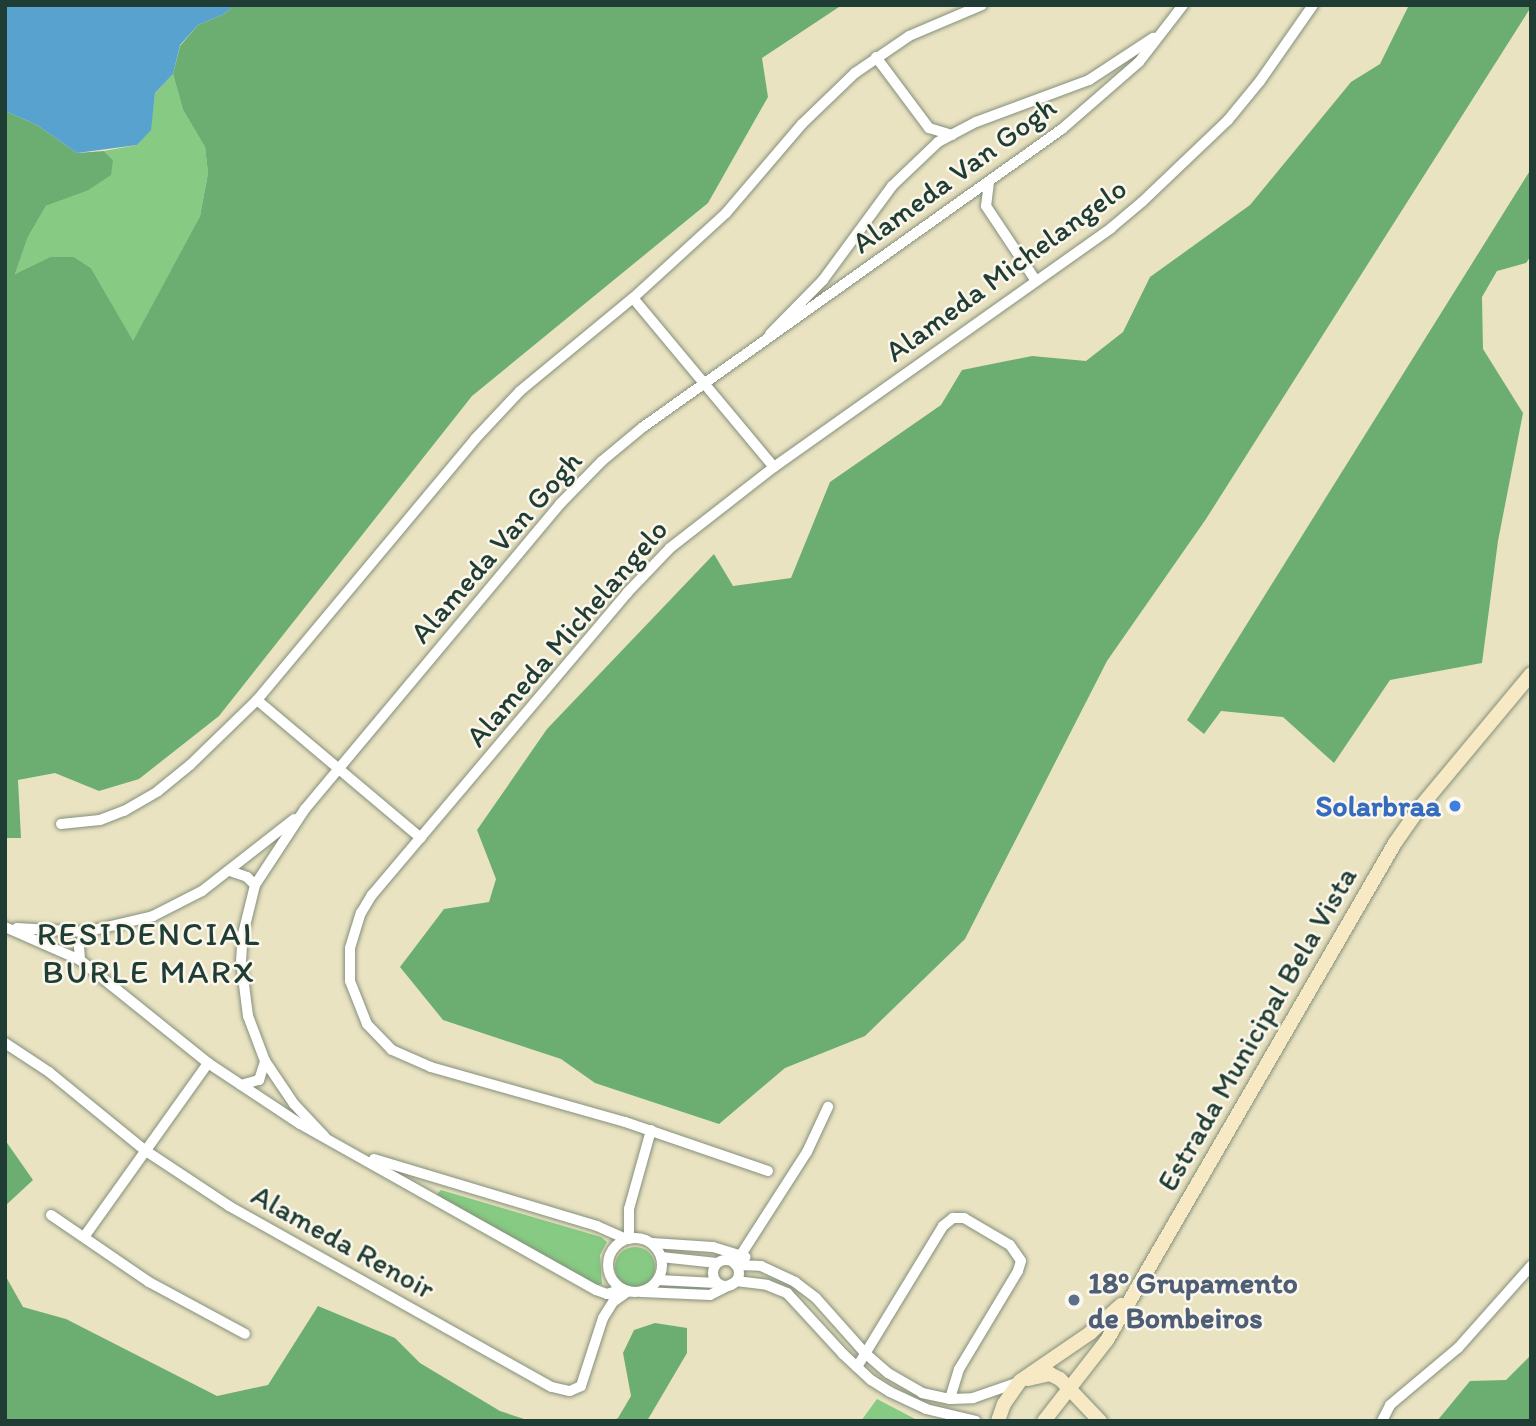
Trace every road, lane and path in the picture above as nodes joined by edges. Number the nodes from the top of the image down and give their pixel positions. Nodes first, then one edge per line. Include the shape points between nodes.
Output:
1 (982, 5) edge
2 (1184, 5) edge
3 (1313, 5) edge
4 (1169, 26) junction
5 (876, 57) junction
6 (1097, 75) junction
7 (1108, 91) junction
8 (929, 128) junction
9 (952, 135) junction
10 (928, 151) junction
11 (989, 182) junction
12 (963, 201) junction
13 (986, 205) junction
14 (822, 280) junction
15 (1036, 281) junction
16 (834, 291) junction
17 (633, 298) junction
18 (755, 349) junction
19 (705, 384) junction
20 (774, 467) junction
21 (1531, 674) edge
22 (257, 700) junction
23 (338, 769) junction
24 (305, 809) junction
25 (61, 824) dead end
26 (421, 838) junction
27 (230, 871) junction
28 (255, 885) junction
29 (5, 927) edge
30 (85, 932) junction
31 (80, 960) junction
32 (5, 1043) edge
33 (265, 1061) junction
34 (208, 1063) junction
35 (241, 1086) junction
36 (828, 1107) dead end
37 (651, 1130) junction
38 (325, 1137) junction
39 (348, 1149) junction
40 (146, 1151) junction
41 (768, 1171) dead end
42 (438, 1181) junction
43 (430, 1198) junction
44 (51, 1215) dead end
45 (84, 1237) junction
46 (628, 1239) junction
47 (652, 1243) junction
48 (661, 1257) junction
49 (737, 1261) junction
50 (717, 1263) junction
51 (1531, 1265) edge
52 (658, 1280) junction
53 (735, 1282) junction
54 (717, 1283) junction
55 (629, 1291) junction
56 (1135, 1292) junction
57 (245, 1334) dead end
58 (865, 1353) junction
59 (857, 1367) junction
60 (1020, 1381) junction
61 (1071, 1389) junction
62 (950, 1399) junction
63 (976, 1421) edge
64 (998, 1421) edge
65 (1045, 1421) edge
66 (1100, 1421) edge
67 (1382, 1421) edge

1 - 5 street via 938,21
2 - 4 street, Alameda Van Gogh
3 - 15 street, Alameda Michelangelo via 1260,81 1181,168 1111,228
4 - 6 street, Alameda Van Gogh
4 - 7 street, Alameda Van Gogh
5 - 8 street
5 - 17 street via 838,87 742,196
6 - 7 street
6 - 9 street, Alameda Van Gogh via 976,121
7 - 11 street, Alameda Van Gogh
8 - 9 street
8 - 10 street
9 - 10 street, Alameda Van Gogh
10 - 14 street, Alameda Van Gogh via 892,186
11 - 12 street, Alameda Van Gogh
11 - 13 street
12 - 13 street
12 - 16 street, Alameda Van Gogh
13 - 15 street
14 - 16 street
14 - 18 street, Alameda Van Gogh
15 - 20 street, Alameda Michelangelo
16 - 18 street, Alameda Van Gogh
17 - 19 street
17 - 22 street via 543,369 505,406
18 - 19 street, Alameda Van Gogh
19 - 20 street
19 - 23 street, Alameda Van Gogh via 625,441 581,482
20 - 26 street, Alameda Michelangelo via 689,531 650,568
21 - 56 main road, Estrada Municipal Bela Vista via 1395,843
22 - 23 street
22 - 25 street via 158,791 100,820
23 - 24 street, Alameda Van Gogh
23 - 26 street
24 - 27 street
24 - 28 street
26 - 37 street, Alameda Michelangelo via 372,895 354,930 349,948 350,981 367,1024 380,1040 408,1058
27 - 28 street
27 - 30 street via 153,916
28 - 33 street via 241,961 248,1016
29 - 30 street
29 - 31 street
30 - 31 street
31 - 34 street
32 - 40 street, Alameda Renoir via 49,1072
33 - 35 street via 260,1080
33 - 38 street via 294,1104
34 - 35 street
34 - 40 street
35 - 38 street
36 - 49 street via 807,1152
37 - 41 street, Alameda Michelangelo
37 - 46 street via 629,1209
38 - 39 street
39 - 42 street
39 - 43 street
40 - 45 street
40 - 55 street, Alameda Renoir via 288,1240 562,1390 581,1386 603,1318
42 - 43 street via 431,1186
42 - 46 street
43 - 55 street via 596,1290 607,1294
44 - 45 street
45 - 57 street via 149,1282
46 - 47 street
46 - 55 street via 617,1244 609,1259 610,1275
47 - 48 street
47 - 49 street via 713,1247
48 - 50 street
48 - 52 street
49 - 50 street
49 - 53 street
49 - 58 street via 761,1266 807,1290
50 - 54 street via 712,1273
51 - 67 street via 1458,1348 1390,1405
52 - 54 street
52 - 55 street
53 - 54 street
53 - 55 street via 710,1295
53 - 59 street via 767,1285 787,1293
56 - 60 main road via 1090,1333
56 - 61 main road, Estrada Municipal Bela Vista via 1097,1356
58 - 59 street
58 - 62 street via 906,1385
58 - 62 street via 943,1226 953,1218 964,1218 1010,1245 1021,1261 959,1369
59 - 63 street via 908,1402
60 - 61 main road via 1050,1374
60 - 62 street via 988,1395
60 - 64 main road
61 - 65 main road, Estrada Municipal Bela Vista
61 - 66 main road

